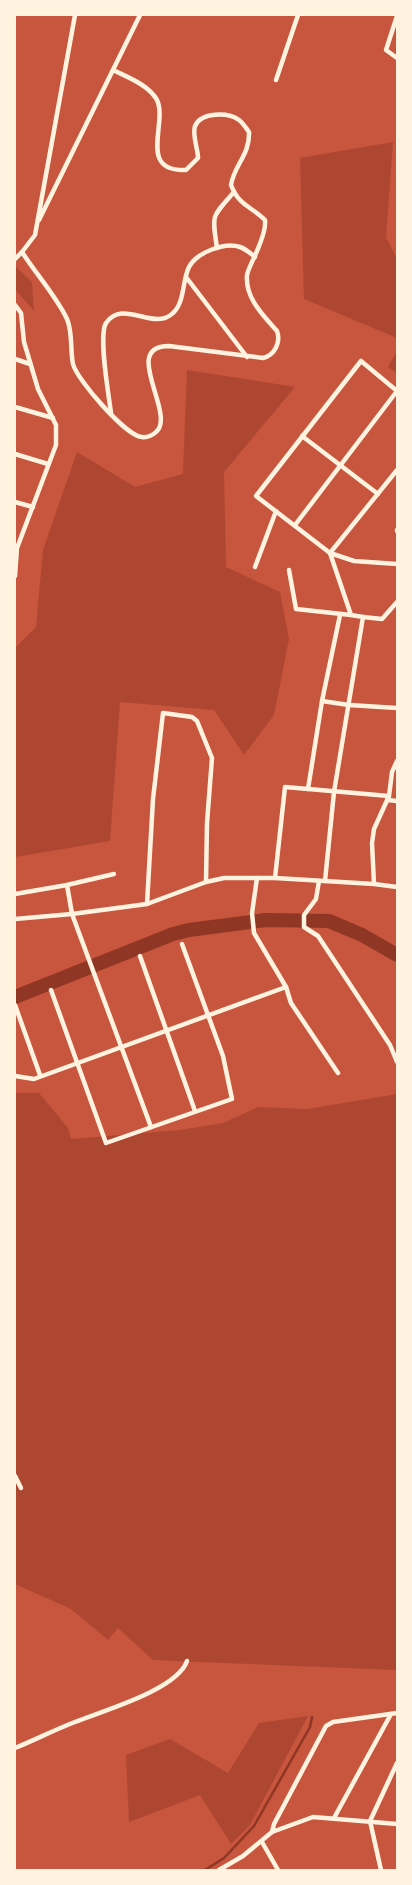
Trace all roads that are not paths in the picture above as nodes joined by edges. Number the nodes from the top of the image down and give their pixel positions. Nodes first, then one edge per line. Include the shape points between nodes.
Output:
1 (75, 15) edge
2 (140, 15) edge
3 (298, 15) edge
4 (397, 16) edge
5 (397, 58) edge
6 (112, 70) junction
7 (276, 80) dead end
8 (234, 192) junction
9 (38, 222) junction
10 (217, 248) junction
11 (22, 252) junction
12 (256, 258) junction
13 (15, 259) edge
14 (186, 276) junction
15 (15, 305) edge
16 (247, 356) junction
17 (15, 360) edge
18 (30, 364) junction
19 (397, 391) edge
20 (15, 407) edge
21 (111, 414) junction
22 (52, 418) junction
23 (302, 436) junction
24 (15, 454) edge
25 (48, 464) junction
26 (340, 465) junction
27 (397, 470) edge
28 (378, 494) junction
29 (15, 502) edge
30 (33, 507) junction
31 (276, 511) junction
32 (295, 525) junction
33 (16, 548) edge
34 (330, 553) junction
35 (397, 564) edge
36 (255, 567) dead end
37 (289, 570) dead end
38 (15, 576) edge
39 (397, 602) edge
40 (340, 615) junction
41 (351, 615) junction
42 (363, 617) junction
43 (322, 701) junction
44 (349, 705) junction
45 (397, 708) edge
46 (397, 761) edge
47 (308, 789) junction
48 (334, 792) junction
49 (388, 798) junction
50 (397, 801) edge
51 (114, 874) dead end
52 (257, 878) junction
53 (276, 878) junction
54 (322, 881) junction
55 (206, 882) junction
56 (374, 884) junction
57 (67, 885) junction
58 (397, 887) edge
59 (15, 894) edge
60 (147, 904) junction
61 (72, 914) junction
62 (15, 919) edge
63 (182, 944) dead end
64 (140, 956) dead end
65 (286, 987) junction
66 (51, 990) dead end
67 (15, 1005) edge
68 (208, 1016) junction
69 (167, 1031) junction
70 (121, 1046) junction
71 (397, 1062) edge
72 (76, 1063) junction
73 (338, 1073) dead end
74 (40, 1075) junction
75 (15, 1076) edge
76 (195, 1112) junction
77 (151, 1127) junction
78 (15, 1476) edge
79 (21, 1488) dead end
80 (187, 1661) dead end
81 (397, 1713) edge
82 (391, 1714) junction
83 (15, 1748) edge
84 (397, 1764) edge
85 (334, 1818) junction
86 (370, 1821) junction
87 (397, 1824) edge
88 (272, 1832) junction
89 (262, 1842) junction
90 (219, 1870) edge
91 (278, 1870) edge
92 (381, 1870) edge

1 - 9 street
2 - 6 street
3 - 7 street
4 - 5 street via 386,50
6 - 8 street via 153,94 158,103 159,118 157,154 167,167 186,170 198,158 194,131 204,116 232,117 245,125 249,132 248,148 232,181
6 - 9 street
8 - 10 street via 215,214
8 - 12 street via 240,202 265,220
9 - 11 street via 34,235
10 - 12 street via 243,247
10 - 14 street via 194,261
11 - 13 street
11 - 21 street via 67,320 73,365 79,378
12 - 16 street via 247,274 248,291 279,337 277,347 267,357
14 - 16 street
14 - 21 street via 178,308 166,318 158,320 126,313 112,316 107,322 102,335
15 - 18 street via 21,313
16 - 21 street via 162,346 151,355 148,368 162,416 158,429 143,438 132,434
17 - 18 street
18 - 22 street
19 - 23 street via 361,361
19 - 26 street
20 - 22 street
22 - 25 street via 56,425 56,446
23 - 26 street
23 - 31 street via 256,496
24 - 25 street
25 - 30 street
26 - 28 street
26 - 32 street
27 - 28 street
28 - 34 street
29 - 30 street
30 - 33 street
31 - 32 street
31 - 36 street
32 - 34 street
33 - 38 street
34 - 35 street via 354,561
34 - 41 street
37 - 40 street via 296,609
39 - 42 street via 382,620
40 - 41 street
40 - 43 street
41 - 42 street
42 - 44 street
43 - 44 street
43 - 47 street
44 - 45 street
44 - 48 street
46 - 49 street
47 - 48 street
47 - 53 street via 285,787
48 - 49 street
48 - 54 street
49 - 50 street
49 - 56 street via 374,829
51 - 57 street
52 - 53 street
52 - 55 street via 224,878
52 - 65 street via 252,913 254,933
53 - 54 street
54 - 56 street
54 - 71 street via 316,899 304,915 304,927 318,936 385,1038
55 - 60 street
55 - 60 street via 212,758 192,718 163,713 153,799
56 - 58 street
57 - 59 street
57 - 61 street
60 - 61 street
61 - 62 street
61 - 70 street
63 - 68 street
64 - 69 street
65 - 68 street
65 - 73 street via 291,1003
66 - 72 street
67 - 74 street
68 - 69 street
68 - 76 street via 223,1056 232,1099
69 - 70 street
69 - 76 street
70 - 72 street
70 - 77 street
72 - 74 street
72 - 77 street via 106,1144
74 - 75 street via 34,1079
76 - 77 street
78 - 79 street
80 - 83 street via 171,1680 154,1690
81 - 82 street
82 - 85 street
82 - 88 street via 332,1722 326,1726
84 - 86 street
85 - 86 street
85 - 88 street via 313,1817
86 - 87 street
86 - 92 street
88 - 89 street
89 - 90 street
89 - 91 street

